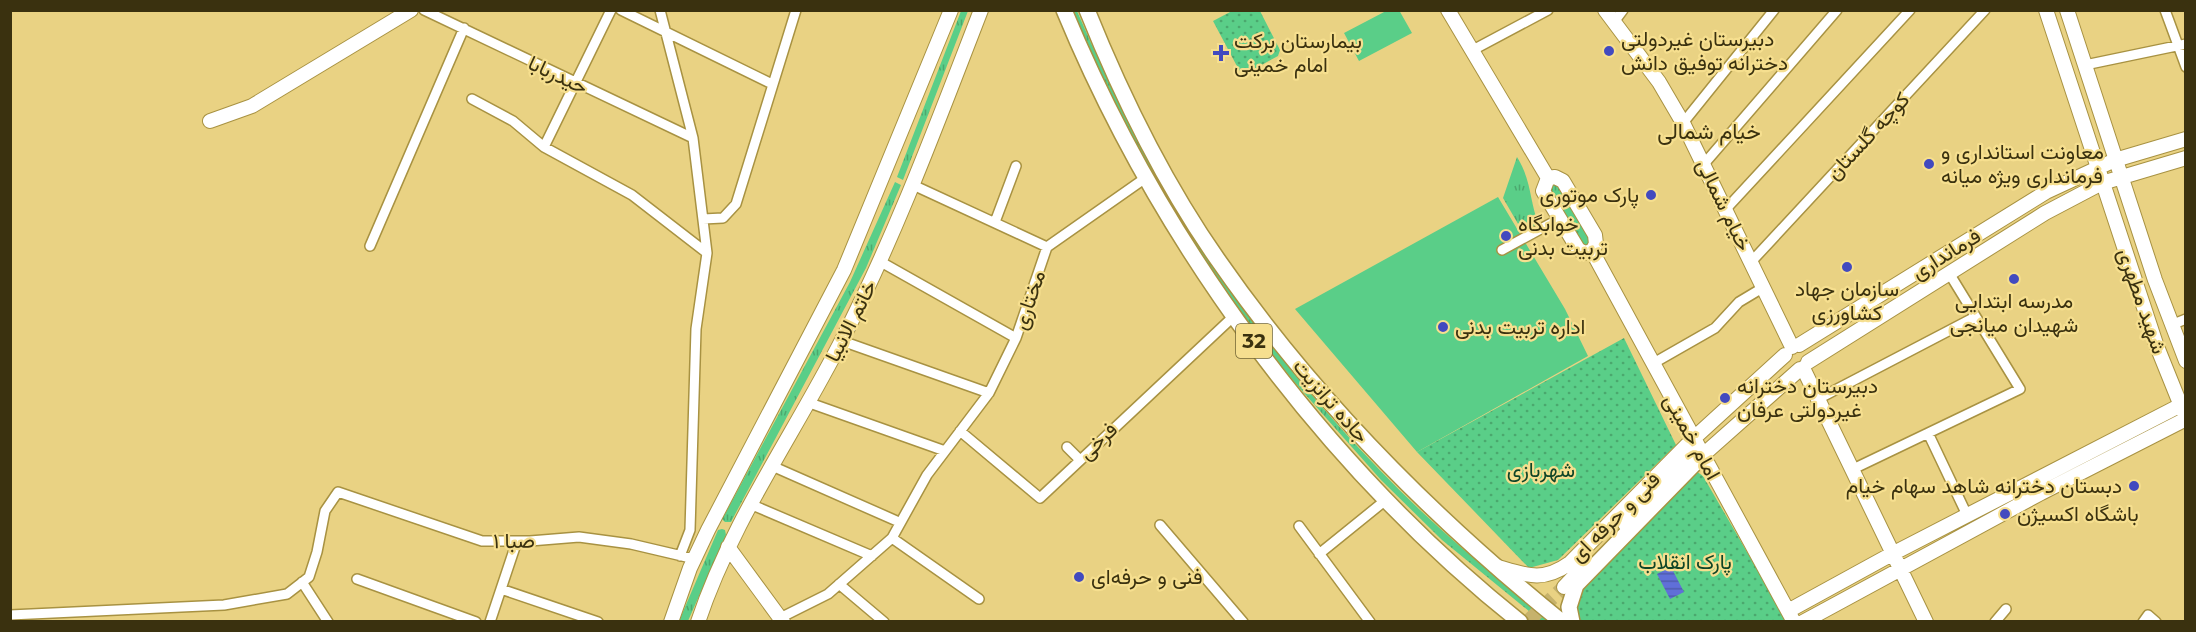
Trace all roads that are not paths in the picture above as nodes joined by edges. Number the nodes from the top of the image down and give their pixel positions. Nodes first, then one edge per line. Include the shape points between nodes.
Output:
1 (411, 10) edge
2 (424, 10) edge
3 (611, 10) edge
4 (621, 10) edge
5 (660, 10) edge
6 (796, 10) edge
7 (951, 10) edge
8 (981, 10) edge
9 (1064, 10) edge
10 (1087, 10) edge
11 (1448, 10) edge
12 (1548, 10) edge
13 (1623, 10) edge
14 (1774, 10) edge
15 (1837, 10) edge
16 (1910, 10) edge
17 (1985, 10) edge
18 (2046, 10) edge
19 (2067, 10) edge
20 (2165, 10) edge
21 (1609, 16) edge
22 (464, 28) junction
23 (665, 32) junction
24 (2182, 44) edge
25 (1471, 51) junction
26 (2085, 65) junction
27 (2186, 67) edge
28 (575, 83) junction
29 (772, 84) junction
30 (472, 99) dead end
31 (210, 121) dead end
32 (1683, 123) junction
33 (693, 138) junction
34 (2186, 139) edge
35 (544, 147) junction
36 (2186, 158) edge
37 (2115, 160) junction
38 (1704, 164) junction
39 (1016, 166) dead end
40 (2096, 168) junction
41 (2121, 176) junction
42 (1548, 178) junction
43 (1144, 179) junction
44 (2102, 183) junction
45 (913, 185) junction
46 (1726, 209) junction
47 (703, 219) junction
48 (1559, 219) junction
49 (995, 222) junction
50 (1961, 245) junction
51 (370, 246) dead end
52 (1047, 247) junction
53 (1502, 250) dead end
54 (1592, 251) junction
55 (707, 253) junction
56 (1970, 260) junction
57 (1752, 261) junction
58 (881, 262) junction
59 (1949, 273) junction
60 (1764, 288) junction
61 (1855, 311) junction
62 (1234, 316) junction
63 (1975, 317) junction
64 (2186, 320) edge
65 (2171, 325) junction
66 (1865, 326) junction
67 (1016, 338) junction
68 (842, 341) junction
69 (1792, 349) junction
70 (2186, 361) edge
71 (1652, 364) junction
72 (1804, 366) junction
73 (989, 393) junction
74 (1818, 399) junction
75 (807, 402) junction
76 (2184, 414) edge
77 (762, 430) junction
78 (960, 431) junction
79 (1928, 433) junction
80 (785, 441) junction
81 (1067, 447) dead end
82 (1698, 447) junction
83 (945, 451) junction
84 (1079, 459) junction
85 (771, 466) junction
86 (1851, 470) junction
87 (1387, 499) junction
88 (750, 504) junction
89 (1967, 515) junction
90 (899, 522) junction
91 (1160, 525) dead end
92 (1299, 526) dead end
93 (892, 538) junction
94 (517, 541) junction
95 (728, 547) junction
96 (1319, 554) junction
97 (1892, 554) junction
98 (680, 556) junction
99 (872, 556) junction
100 (695, 559) junction
101 (1494, 565) junction
102 (1899, 568) junction
103 (357, 579) dead end
104 (302, 582) junction
105 (839, 584) junction
106 (1564, 587) tunnel mouth
107 (501, 589) junction
108 (979, 599) dead end
109 (2006, 609) dead end
110 (10, 615) edge
111 (1791, 616) edge
112 (2145, 618) edge
113 (781, 620) edge
114 (1516, 620) edge
115 (327, 621) edge
116 (476, 621) edge
117 (490, 621) edge
118 (598, 621) edge
119 (671, 621) edge
120 (698, 621) edge
121 (884, 621) edge
122 (1242, 621) edge
123 (1370, 621) edge
124 (1562, 621) edge
125 (1572, 621) edge
126 (1803, 621) edge
127 (1926, 621) edge
128 (1995, 621) edge
129 (2156, 621) edge

1 - 31 main road via 252,106
2 - 22 street, حیدربابا
3 - 28 street
4 - 23 street
5 - 23 street
6 - 29 street
7 - 77 main road, خاتم الانبیا via 844,270
8 - 45 main road, خاتم الانبیا
9 - 43 main road, جاده ترانزیت / 32 via 1087,66
10 - 101 main road, جاده ترانزیت / 32 via 1145,139 1223,267 1299,366 1380,458
11 - 25 main road
12 - 25 street
13 - 21 street
14 - 32 street
15 - 38 street
16 - 46 street
17 - 57 street, کوچه گلستان
18 - 40 main road
19 - 26 main road
20 - 24 street
21 - 32 main road, خیام شمالی via 1659,82
22 - 28 street, حیدربابا
22 - 51 street
23 - 29 street
23 - 33 street
24 - 26 street
24 - 27 street
25 - 42 main road
26 - 37 main road
28 - 33 street, حیدربابا
28 - 35 street
29 - 47 street via 736,204 723,218
30 - 35 street via 513,121
32 - 38 main road, خیام شمالی
33 - 47 street
34 - 37 main road
35 - 55 street via 632,195
36 - 41 main road
37 - 40 main road, فرمانداری
37 - 41 main road, شهید مطهری
38 - 46 main road, خیام شمالی
39 - 49 street
40 - 44 main road, شهید مطهری
40 - 50 main road, فرمانداری via 2046,192
41 - 44 main road, فرمانداری
41 - 65 main road, شهید مطهری
42 - 48 main road via 1543,191
42 - 54 main road via 1563,181 1595,235
43 - 52 street, مختاری
43 - 62 main road, جاده ترانزیت / 32 via 1197,266
44 - 56 main road, فرمانداری
44 - 76 main road, شهید مطهری
45 - 49 street
45 - 58 main road, خاتم الانبیا
46 - 57 main road, خیام شمالی
47 - 55 street
48 - 53 street
48 - 54 main road via 1578,249 1584,253
49 - 52 street
50 - 56 main road
50 - 61 main road, فرمانداری
52 - 67 street, مختاری
54 - 71 main road, امام خمینی
55 - 98 street via 696,329 690,530
56 - 59 main road, فرمانداری
57 - 60 main road, خیام شمالی
58 - 67 street
58 - 68 main road, خاتم الانبیا
59 - 63 street
59 - 66 main road, فرمانداری
60 - 69 main road, خیام شمالی
60 - 71 street via 1739,302 1715,328
61 - 66 main road
61 - 69 main road, فرمانداری
62 - 84 street, فرخی
62 - 87 main road, جاده ترانزیت / 32 via 1324,430
63 - 74 street
63 - 79 street via 2020,389
64 - 65 street
65 - 70 main road, شهید مطهری
66 - 72 main road, فرمانداری
67 - 73 street, مختاری
68 - 73 street
68 - 75 main road, خاتم الانبیا
69 - 72 main road, خیام شمالی via 1808,352
69 - 72 main road via 1789,366
69 - 82 main road, فرمانداری
71 - 82 main road, امام خمینی
72 - 74 main road
72 - 82 main road, فرمانداری
73 - 78 street, مختاری
74 - 86 main road
75 - 80 main road, خاتم الانبیا
75 - 83 street
76 - 89 main road
76 - 102 main road
77 - 80 main road via 774,423 784,425
77 - 100 main road, خاتم الانبیا
78 - 83 street, مختاری
78 - 84 street, فرخی via 1040,498
79 - 86 street
79 - 89 street
80 - 85 main road, خاتم الانبیا
81 - 84 street
82 - 101 main road, فنی و حرفه ای via 1559,571 1547,576 1527,576
82 - 106 main road
82 - 111 main road, امام خمینی
82 - 125 main road via 1576,585 1569,607
83 - 90 street, مختاری
85 - 88 main road, خاتم الانبیا
85 - 90 street
86 - 97 main road
87 - 96 street
87 - 114 main road, جاده ترانزیت / 32
88 - 95 main road, خاتم الانبیا
88 - 99 street
89 - 97 main road
90 - 93 street, مختاری
91 - 122 street
92 - 96 street
93 - 99 street, مختاری
93 - 108 street
94 - 98 street, صبا ۱ via 579,537
94 - 104 street, صبا ۱ via 482,541 338,492 325,511 309,577
94 - 107 street
95 - 113 main road
95 - 120 main road, خاتم الانبیا
96 - 123 street
97 - 102 main road
97 - 111 main road
98 - 100 street, صبا ۱
99 - 105 street, مختاری
100 - 119 main road, خاتم الانبیا
101 - 124 main road, جاده ترانزیت / 32
102 - 126 main road
102 - 127 main road
103 - 116 street
104 - 110 street via 287,594 224,604
104 - 115 street
105 - 113 street, مختاری
105 - 121 street
107 - 117 street
107 - 118 street
109 - 128 street
112 - 129 street

